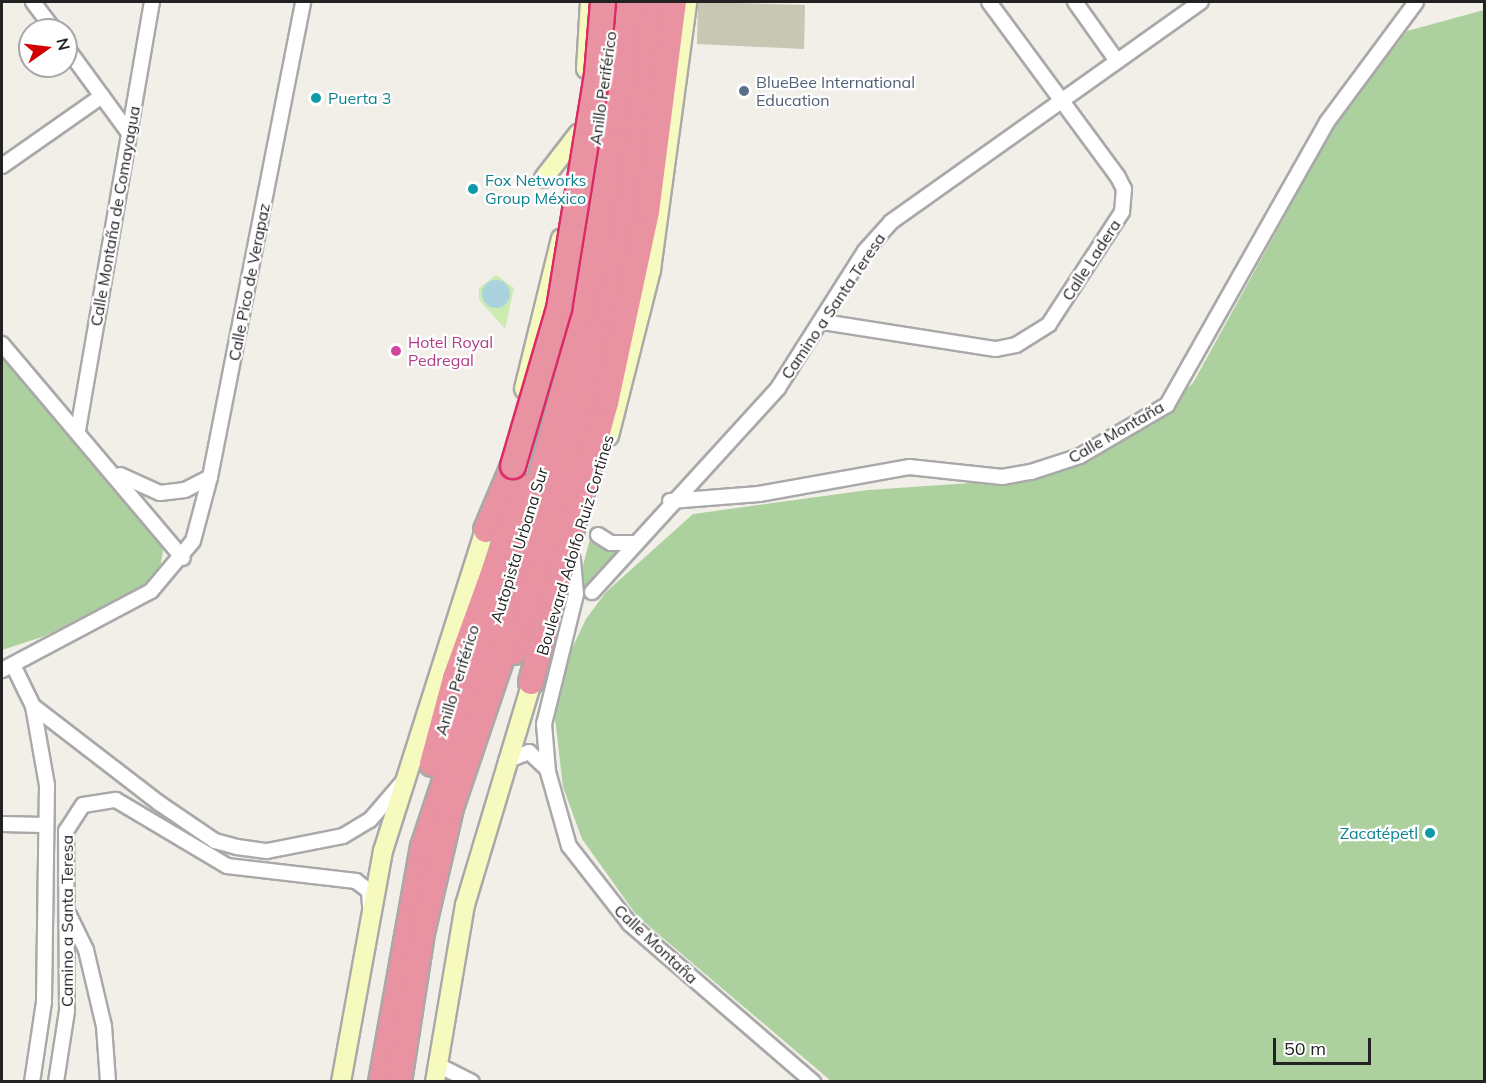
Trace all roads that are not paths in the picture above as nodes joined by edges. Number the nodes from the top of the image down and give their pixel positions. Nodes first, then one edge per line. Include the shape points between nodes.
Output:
1 (33, 2) edge
2 (153, 2) edge
3 (303, 2) edge
4 (590, 2) edge
5 (603, 2) edge
6 (615, 2) edge
7 (630, 2) edge
8 (644, 2) edge
9 (653, 2) edge
10 (675, 2) edge
11 (687, 2) edge
12 (989, 2) edge
13 (1075, 2) edge
14 (1201, 2) edge
15 (1416, 2) edge
16 (45, 18) edge
17 (1117, 61) junction
18 (78, 63) edge
19 (102, 96) junction
20 (1061, 100) junction
21 (129, 133) junction
22 (578, 134) junction
23 (2, 166) edge
24 (544, 178) dead end
25 (565, 220) junction
26 (822, 322) junction
27 (2, 344) edge
28 (543, 420) junction
29 (78, 430) junction
30 (113, 471) junction
31 (210, 477) junction
32 (670, 501) junction
33 (486, 530) junction
34 (598, 535) dead end
35 (635, 543) junction
36 (183, 558) junction
37 (573, 560) junction
38 (592, 592) dead end
39 (7, 668) edge
40 (531, 682) junction
41 (33, 706) junction
42 (506, 761) junction
43 (548, 772) junction
44 (401, 784) junction
45 (159, 804) junction
46 (144, 820) junction
47 (2, 824) edge
48 (43, 825) junction
49 (370, 908) junction
50 (67, 910) junction
51 (436, 1073) edge
52 (32, 1082) edge
53 (56, 1082) edge
54 (108, 1082) edge
55 (341, 1082) edge
56 (369, 1082) edge
57 (381, 1082) edge
58 (399, 1082) edge
59 (409, 1082) edge
60 (472, 1082) edge
61 (813, 1082) edge

1 - 16 street
2 - 21 street, Calle Montaña de Comayagua
3 - 31 street, Calle Pico de Verapaz
4 - 22 main road
5 - 33 highway, bridge via 596,86 559,309 513,466
6 - 28 highway, Anillo Periférico via 591,176
7 - 57 highway, Autopista Urbana Sur via 616,124 584,315 520,554 423,847
8 - 58 highway, Autopista Urbana Sur via 595,325 513,624 451,808 422,933
9 - 59 highway via 609,312 545,552 463,807 426,968
10 - 40 highway via 647,212 606,403
11 - 37 main road, Boulevard Adolfo Ruiz Cortines via 651,270
12 - 20 street, Calle Ladera
13 - 17 street
14 - 17 street, Camino a Santa Teresa
15 - 32 street, Calle Montaña via 1317,137 1167,405 1080,456 1031,472 1002,477 909,467 759,494
17 - 20 street, Camino a Santa Teresa
18 - 19 street
19 - 21 street
19 - 23 street
20 - 26 street, Camino a Santa Teresa via 891,222 865,251
20 - 26 street, Calle Ladera via 1118,177 1125,198 1049,324 1034,338 996,349
21 - 29 street, Calle Montaña de Comayagua
22 - 24 main road
22 - 25 main road
25 - 28 highway
25 - 33 main road
26 - 32 street, Camino a Santa Teresa via 778,388
27 - 29 street
28 - 56 highway, Anillo Periférico via 455,678 420,805 390,942
29 - 30 street
30 - 31 street via 160,493 185,490
30 - 36 street
31 - 36 street, Calle Pico de Verapaz via 201,519
32 - 35 street, Camino a Santa Teresa
33 - 44 main road
34 - 35 street via 611,543
35 - 38 street, Camino a Santa Teresa
36 - 39 street, Calle Pico de Verapaz via 151,591
37 - 40 main road, Boulevard Adolfo Ruiz Cortines
37 - 43 street, Calle Montaña via 576,594 546,708
39 - 41 street, Camino a Santa Teresa
40 - 42 main road, Boulevard Adolfo Ruiz Cortines
41 - 45 street, Camino a Santa Teresa
41 - 48 street, Camino a Santa Teresa via 47,785
42 - 43 street via 529,752
42 - 51 main road, Boulevard Adolfo Ruiz Cortines via 457,938
43 - 61 street, Calle Montaña via 569,846 616,909
44 - 45 street, Camino a Santa Teresa via 370,820 343,836 267,851 215,841
44 - 49 main road
45 - 46 street
46 - 49 street, Camino a Santa Teresa via 227,866 356,880 369,891
46 - 50 street, Camino a Santa Teresa via 108,799 77,810 66,831
47 - 48 street
48 - 52 street, Camino a Santa Teresa via 44,1002
49 - 55 main road
50 - 53 street, Camino a Santa Teresa via 67,1011
50 - 54 street via 86,950 102,1016
51 - 60 street

